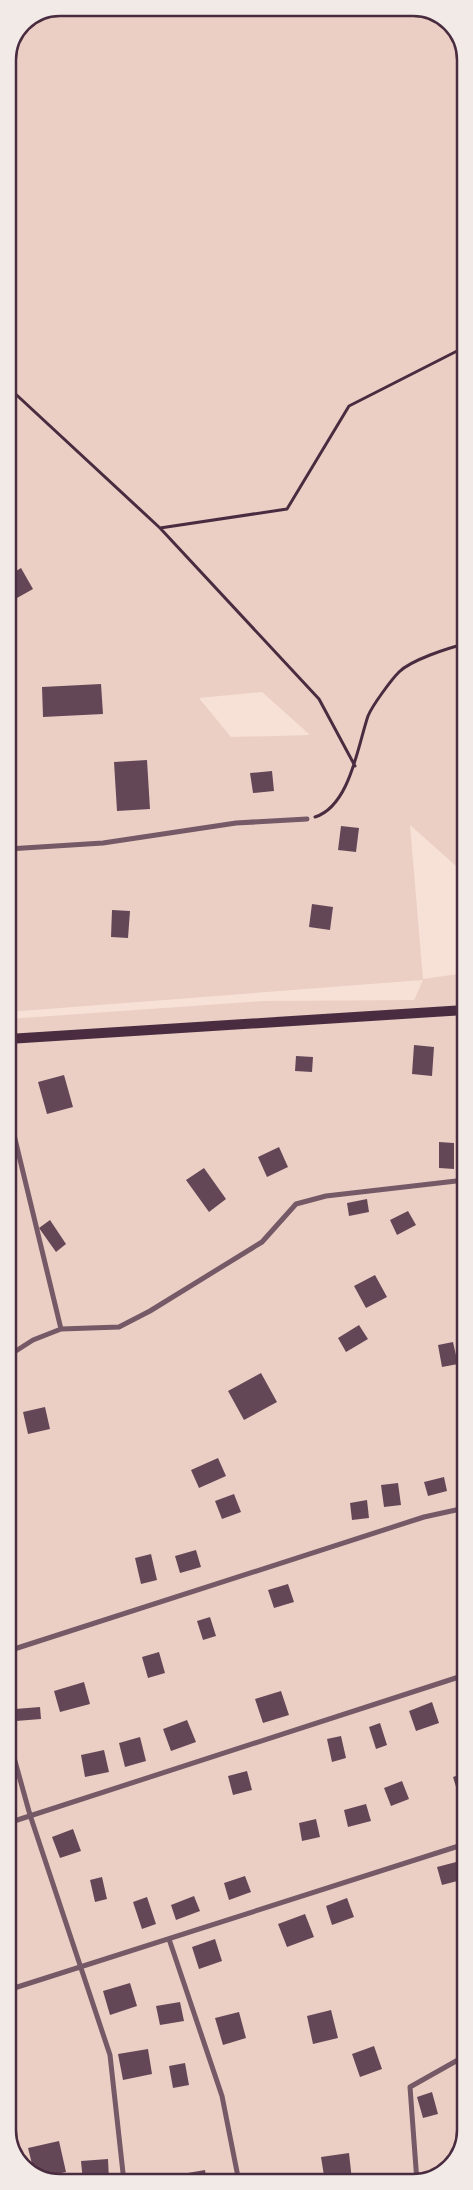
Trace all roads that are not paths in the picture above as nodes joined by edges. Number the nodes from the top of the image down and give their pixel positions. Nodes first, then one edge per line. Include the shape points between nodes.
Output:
1 (307, 819) road end
2 (16, 848) edge
3 (457, 1010) edge
4 (16, 1038) edge
5 (16, 1142) edge
6 (457, 1181) edge
7 (62, 1329) junction
8 (16, 1351) edge
9 (457, 1510) edge
10 (16, 1648) edge
11 (457, 1678) edge
12 (16, 1765) edge
13 (30, 1815) junction
14 (16, 1819) edge
15 (457, 1847) edge
16 (170, 1938) junction
17 (82, 1967) junction
18 (16, 1988) edge
19 (457, 2061) edge
20 (123, 2174) edge
21 (237, 2174) edge
22 (416, 2174) edge

1 - 2 street via 236,823 103,843
3 - 4 main road
5 - 7 street
6 - 7 street via 326,1196 296,1204 262,1242 150,1311 119,1327
7 - 8 street via 33,1340
9 - 10 street via 424,1517
11 - 13 street
12 - 13 street
13 - 14 street
13 - 17 street
15 - 16 street
16 - 17 street
16 - 21 street via 222,2096
17 - 18 street
17 - 20 street via 110,2055
19 - 22 street via 410,2088

